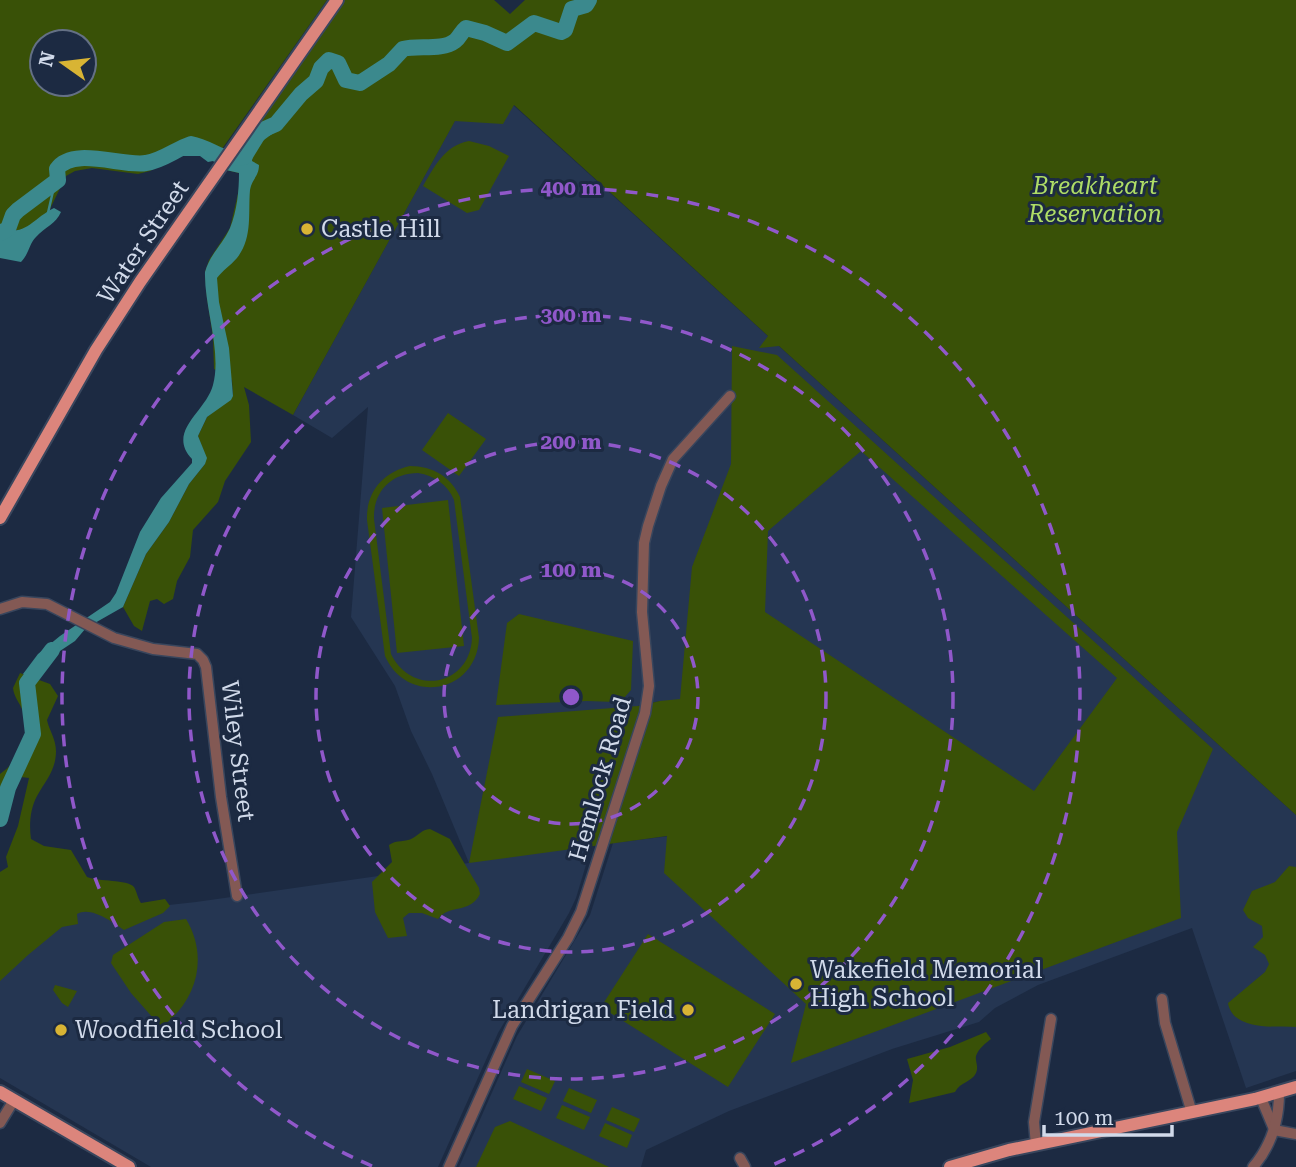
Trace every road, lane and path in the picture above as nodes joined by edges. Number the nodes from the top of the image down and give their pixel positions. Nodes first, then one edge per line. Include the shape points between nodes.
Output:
1 (337, 0) edge
2 (730, 396) dead end
3 (0, 519) edge
4 (0, 609) edge
5 (237, 896) dead end
6 (1162, 999) dead end
7 (1051, 1019) dead end
8 (1296, 1087) edge
9 (0, 1092) edge
10 (1279, 1093) junction
11 (1261, 1098) junction
12 (14, 1100) junction
13 (1192, 1113) junction
14 (0, 1123) edge
15 (1274, 1130) junction
16 (1296, 1134) edge
17 (1036, 1145) junction
18 (129, 1167) edge
19 (449, 1167) edge
20 (950, 1167) edge
21 (1253, 1167) edge

1 - 3 main road, Water Street via 96,350
2 - 19 street, Hemlock Road via 673,459 648,526 642,624 649,686 645,713 589,891 574,927 512,1026
4 - 5 street, Wiley Street via 17,602 53,606 111,636 146,648 194,653 204,662
6 - 13 street
7 - 17 street via 1034,1122
8 - 10 main road
9 - 12 main road
10 - 11 main road
10 - 15 street
11 - 13 main road
11 - 15 street
12 - 14 street
12 - 18 main road
13 - 17 main road
15 - 16 street
15 - 21 street
17 - 20 main road

